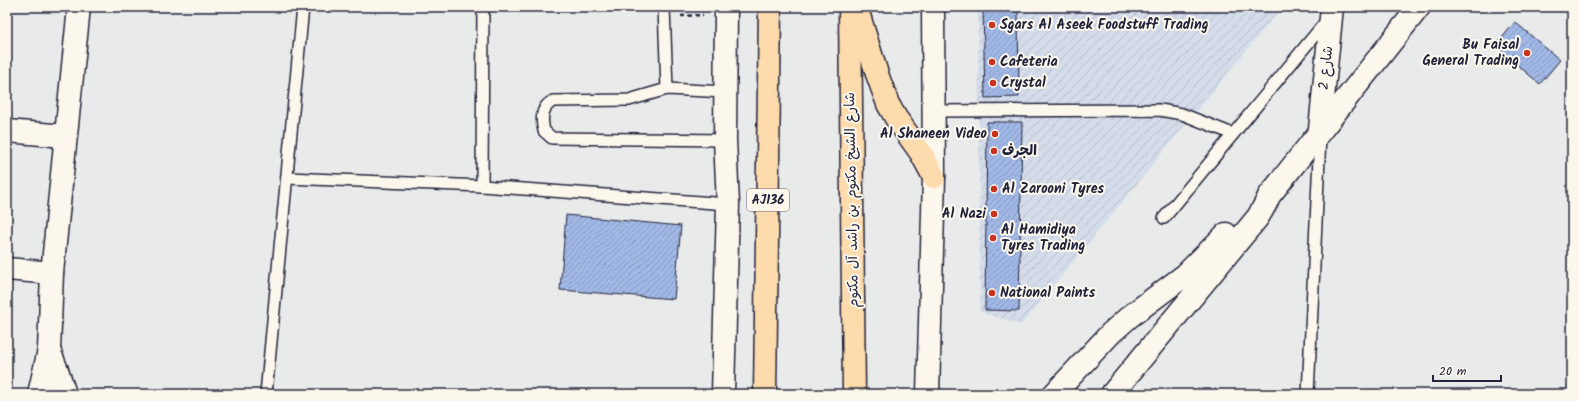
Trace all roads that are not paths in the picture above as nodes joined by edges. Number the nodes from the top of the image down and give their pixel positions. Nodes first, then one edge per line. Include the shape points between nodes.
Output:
1 (79, 7) edge
2 (304, 7) edge
3 (483, 7) edge
4 (770, 7) edge
5 (850, 7) edge
6 (856, 7) edge
7 (934, 7) edge
8 (1419, 7) edge
9 (1332, 10) edge
10 (726, 11) edge
11 (665, 12) edge
12 (667, 89) junction
13 (726, 92) junction
14 (935, 111) junction
15 (1320, 129) junction
16 (7, 131) edge
17 (1233, 134) junction
18 (65, 136) junction
19 (725, 140) junction
20 (934, 177) junction
21 (287, 178) junction
22 (482, 186) junction
23 (1268, 196) junction
24 (728, 204) junction
25 (1164, 218) dead end
26 (7, 269) edge
27 (52, 273) junction
28 (49, 350) junction
29 (929, 393) edge
30 (39, 394) edge
31 (65, 394) edge
32 (266, 394) edge
33 (723, 394) edge
34 (765, 394) edge
35 (854, 394) edge
36 (1054, 394) edge
37 (1112, 394) edge
38 (1308, 394) edge

1 - 18 street
2 - 21 lane
3 - 22 lane
4 - 34 main road, AJ136
5 - 35 main road, شارع الشيخ مكتوم بن راشد آل مكتوم
6 - 20 main road via 888,104
7 - 14 street
8 - 15 street
9 - 15 street, شارع 2
9 - 17 lane
10 - 13 street
11 - 12 lane
12 - 13 lane
12 - 19 lane via 629,100 553,101 548,103 542,113 544,131 552,138
13 - 19 street
14 - 17 lane via 1160,110 1182,114
14 - 20 street
15 - 23 street
15 - 38 lane
16 - 18 street
17 - 25 lane
18 - 27 street
19 - 24 street
20 - 29 street
21 - 22 lane
21 - 32 lane
22 - 24 lane
23 - 36 street via 1251,208 1185,275 1111,333
23 - 37 street via 1258,217
24 - 33 street
26 - 27 street
27 - 28 street
28 - 30 street
28 - 31 street

